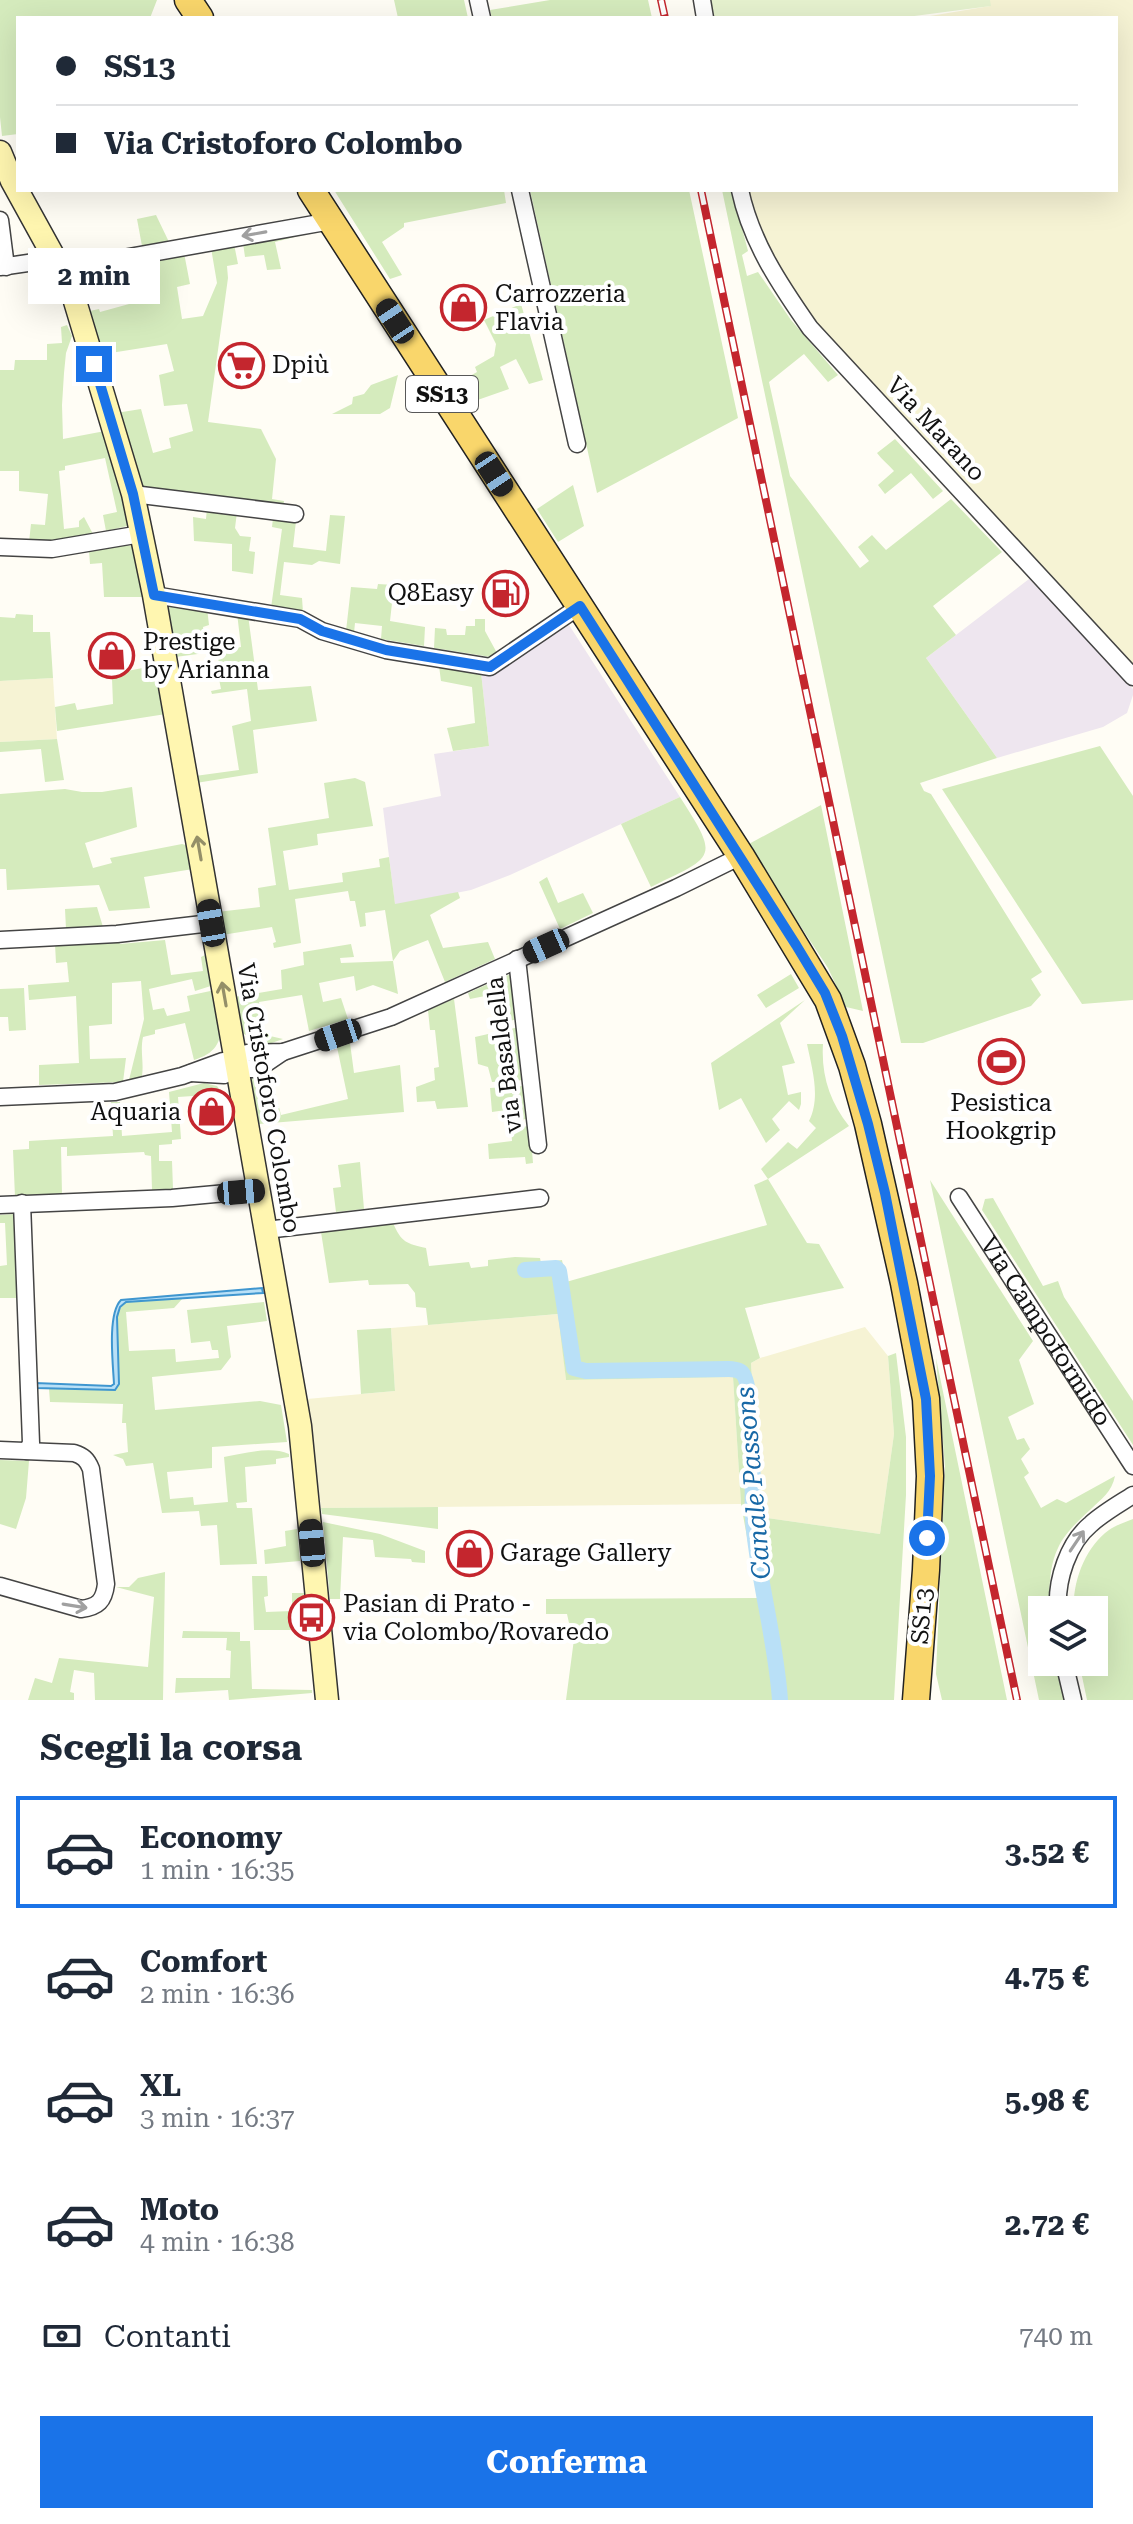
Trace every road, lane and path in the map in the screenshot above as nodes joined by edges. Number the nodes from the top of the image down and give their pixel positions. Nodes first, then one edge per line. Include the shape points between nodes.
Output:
1 (0, 152) edge
2 (16, 188) edge
3 (18, 192) edge
4 (312, 192) edge
5 (520, 192) edge
6 (741, 192) edge
7 (0, 220) edge
8 (331, 221) junction
9 (58, 264) junction
10 (3, 267) edge
11 (577, 444) dead end
12 (133, 494) junction
13 (295, 514) dead end
14 (141, 534) junction
15 (0, 547) edge
16 (154, 595) junction
17 (580, 606) junction
18 (1133, 677) edge
19 (741, 856) junction
20 (211, 923) junction
21 (0, 940) edge
22 (517, 959) junction
23 (238, 1065) junction
24 (0, 1097) edge
25 (538, 1145) dead end
26 (259, 1190) junction
27 (959, 1197) dead end
28 (540, 1198) dead end
29 (22, 1203) junction
30 (0, 1205) edge
31 (266, 1230) junction
32 (0, 1450) edge
33 (27, 1451) junction
34 (1133, 1466) edge
35 (1133, 1495) edge
36 (0, 1586) edge
37 (1059, 1596) edge
38 (917, 1670) junction
39 (1067, 1676) edge
40 (327, 1700) edge
41 (916, 1700) edge
42 (926, 1700) edge
43 (1073, 1700) edge

1 - 2 main road, Via Cristoforo Colombo
3 - 9 main road, Via Cristoforo Colombo
4 - 8 main road, SS13
5 - 11 street
6 - 18 street, Via Marano via 758,244 810,328
7 - 10 street
8 -> 9 street
8 - 17 main road, SS13
9 - 10 street
9 - 12 main road, Via Cristoforo Colombo via 71,288
12 - 13 street
12 - 14 main road, Via Cristoforo Colombo
14 - 15 street via 52,549
14 - 16 main road, Via Cristoforo Colombo
16 - 17 street via 300,619 375,647 490,667
20 -> 16 main road, Via Cristoforo Colombo
17 - 19 main road, SS13
19 - 22 street, via Basaldella
19 - 38 main road, SS13 / SS13 via 828,1000 868,1124 904,1283 926,1399 930,1476
20 - 21 street
23 -> 20 main road, Via Cristoforo Colombo
22 - 23 street, via Basaldella via 391,1017 283,1052 247,1053
22 - 25 street, via Basaldella
23 - 24 street, via Basaldella via 224,1075 191,1073 115,1092
23 - 26 main road, Via Cristoforo Colombo
26 - 29 street
26 - 31 main road, Via Cristoforo Colombo
27 - 34 street, Via Campoformido
28 - 31 street
29 - 30 street
29 - 33 street via 31,1443
31 - 40 main road, Via Cristoforo Colombo via 300,1426
32 - 33 street
36 -> 33 street via 81,1609 100,1603 104,1595 87,1461 74,1453
37 -> 35 street via 1068,1555 1079,1537
38 - 41 main road, SS13
38 - 42 main road, SS13
39 - 43 street

